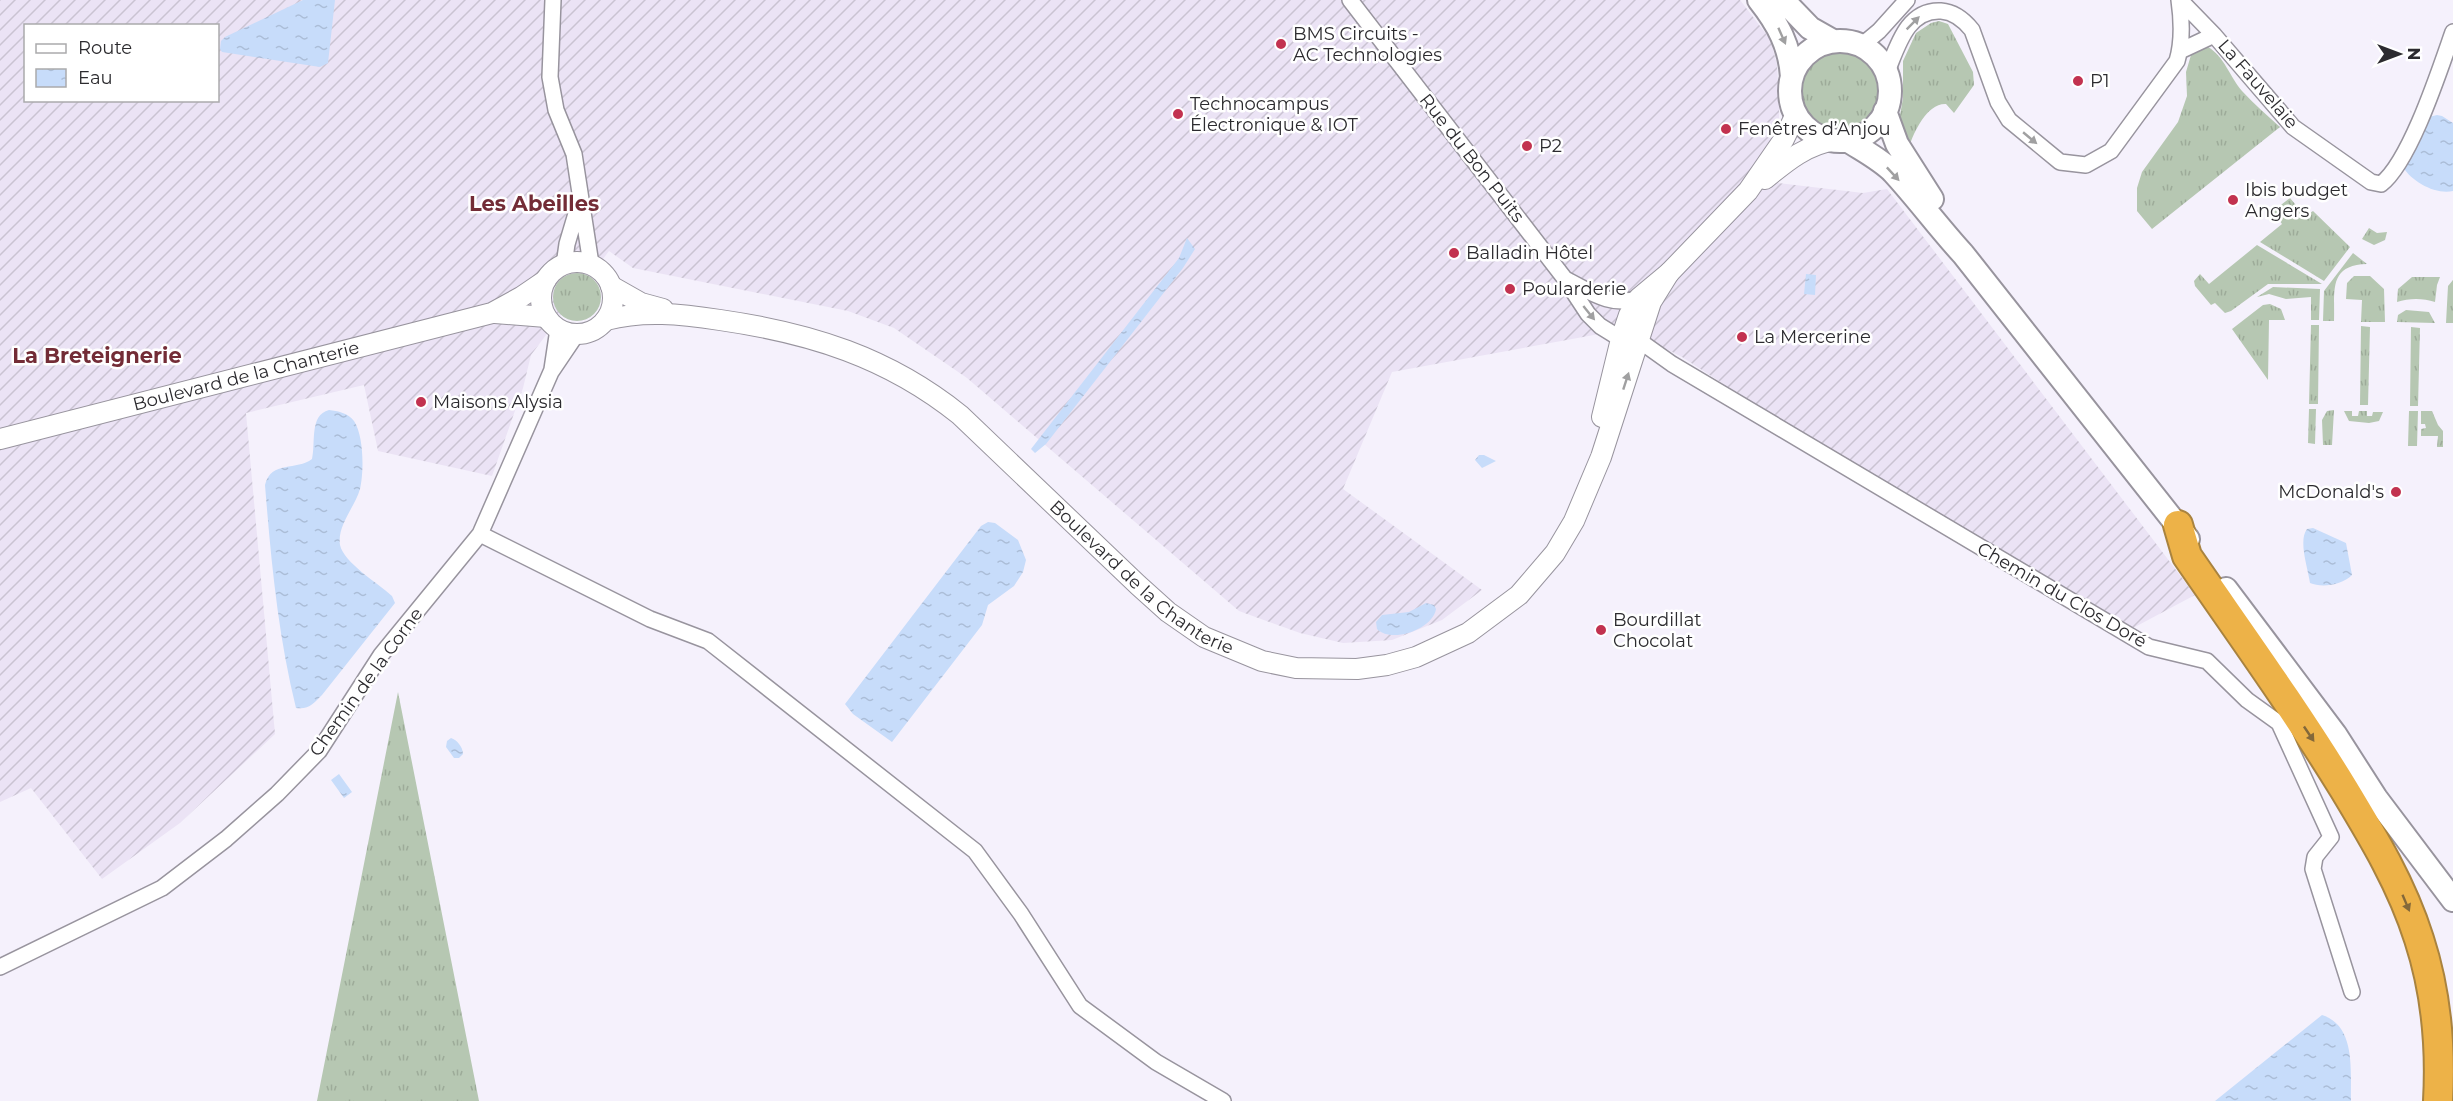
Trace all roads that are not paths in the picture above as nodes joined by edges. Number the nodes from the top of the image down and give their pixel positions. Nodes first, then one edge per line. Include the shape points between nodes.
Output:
1 (552, 0) edge
2 (1350, 0) edge
3 (1759, 0) edge
4 (1783, 0) edge
5 (1907, 0) edge
6 (2180, 0) edge
7 (2453, 32) edge
8 (2214, 34) junction
9 (1833, 41) junction
10 (1861, 46) junction
11 (2180, 51) junction
12 (1887, 74) junction
13 (1792, 77) junction
14 (1885, 111) junction
15 (1796, 114) junction
16 (1841, 140) junction
17 (1748, 191) junction
18 (580, 201) junction
19 (1964, 254) junction
20 (591, 264) junction
21 (564, 265) junction
22 (1669, 273) junction
23 (1565, 279) junction
24 (546, 280) junction
25 (611, 286) junction
26 (1639, 298) junction
27 (492, 313) junction
28 (680, 314) junction
29 (606, 320) junction
30 (560, 327) junction
31 (1630, 341) junction
32 (0, 439) edge
33 (2178, 525) junction
34 (480, 534) junction
35 (2452, 899) edge
36 (0, 968) edge
37 (2352, 992) dead end
38 (1223, 1101) edge
39 (2438, 1101) edge

1 - 18 street via 550,77 556,111 574,154
2 - 23 street, Rue du Bon Puits
3 -> 13 main road via 1781,33 1790,56
4 - 9 main road via 1809,28
5 - 10 street
6 - 8 street, La Fauvelaie
6 - 11 street
7 - 8 street, La Fauvelaie via 2416,130 2389,178 2381,184 2371,182 2293,127
8 - 11 street
9 - 10 main road
9 - 13 main road via 1809,51
10 - 12 main road via 1876,57
12 -> 11 street via 1913,21 1935,11 1953,14 1972,30 1998,102 2009,120 2060,162 2086,165 2111,151
12 - 14 main road via 1889,93
13 - 15 main road via 1791,96
14 - 16 main road via 1870,130
14 - 19 main road via 1897,144
15 - 16 main road via 1812,132
15 - 17 street via 1784,139
16 - 17 street via 1799,152
16 -> 19 main road via 1892,171
17 - 22 street, Boulevard de la Chanterie
18 - 20 street
18 - 21 street
19 - 33 main road
20 - 21 street
20 - 25 street
21 - 24 street
22 - 26 street, Boulevard de la Chanterie
22 - 31 street, Boulevard de la Chanterie
23 - 26 street via 1600,298 1626,303
23 -> 31 street, Rue du Bon Puits via 1600,326
24 - 27 street, Boulevard de la Chanterie
24 - 30 street via 541,304
25 - 28 street, Boulevard de la Chanterie via 641,303
25 - 29 street via 613,298
26 - 31 street, Boulevard de la Chanterie via 1629,315
27 - 30 street, Boulevard de la Chanterie via 524,313
27 - 32 street, Boulevard de la Chanterie
28 - 29 street, Boulevard de la Chanterie via 628,314
28 - 31 street, Boulevard de la Chanterie via 805,336 889,368 943,401 982,434 1138,585 1189,628 1262,662 1296,668 1357,669 1416,657 1468,633 1519,595 1555,553 1574,521
29 - 30 street via 598,328
30 - 34 street, Chemin de la Corne via 551,372
31 - 37 street, Chemin du Clos Doré via 2149,647 2207,661 2247,700 2279,723 2331,837 2315,857 2313,869
33 - 35 main road via 2335,734 2376,798
33 -> 39 highway via 2187,556 2325,758 2375,840 2407,905 2428,972 2434,1007
34 - 36 street, Chemin de la Corne via 381,656 319,751 277,794 162,888
34 - 38 street via 650,620 708,642 975,850 1080,1006 1156,1062

